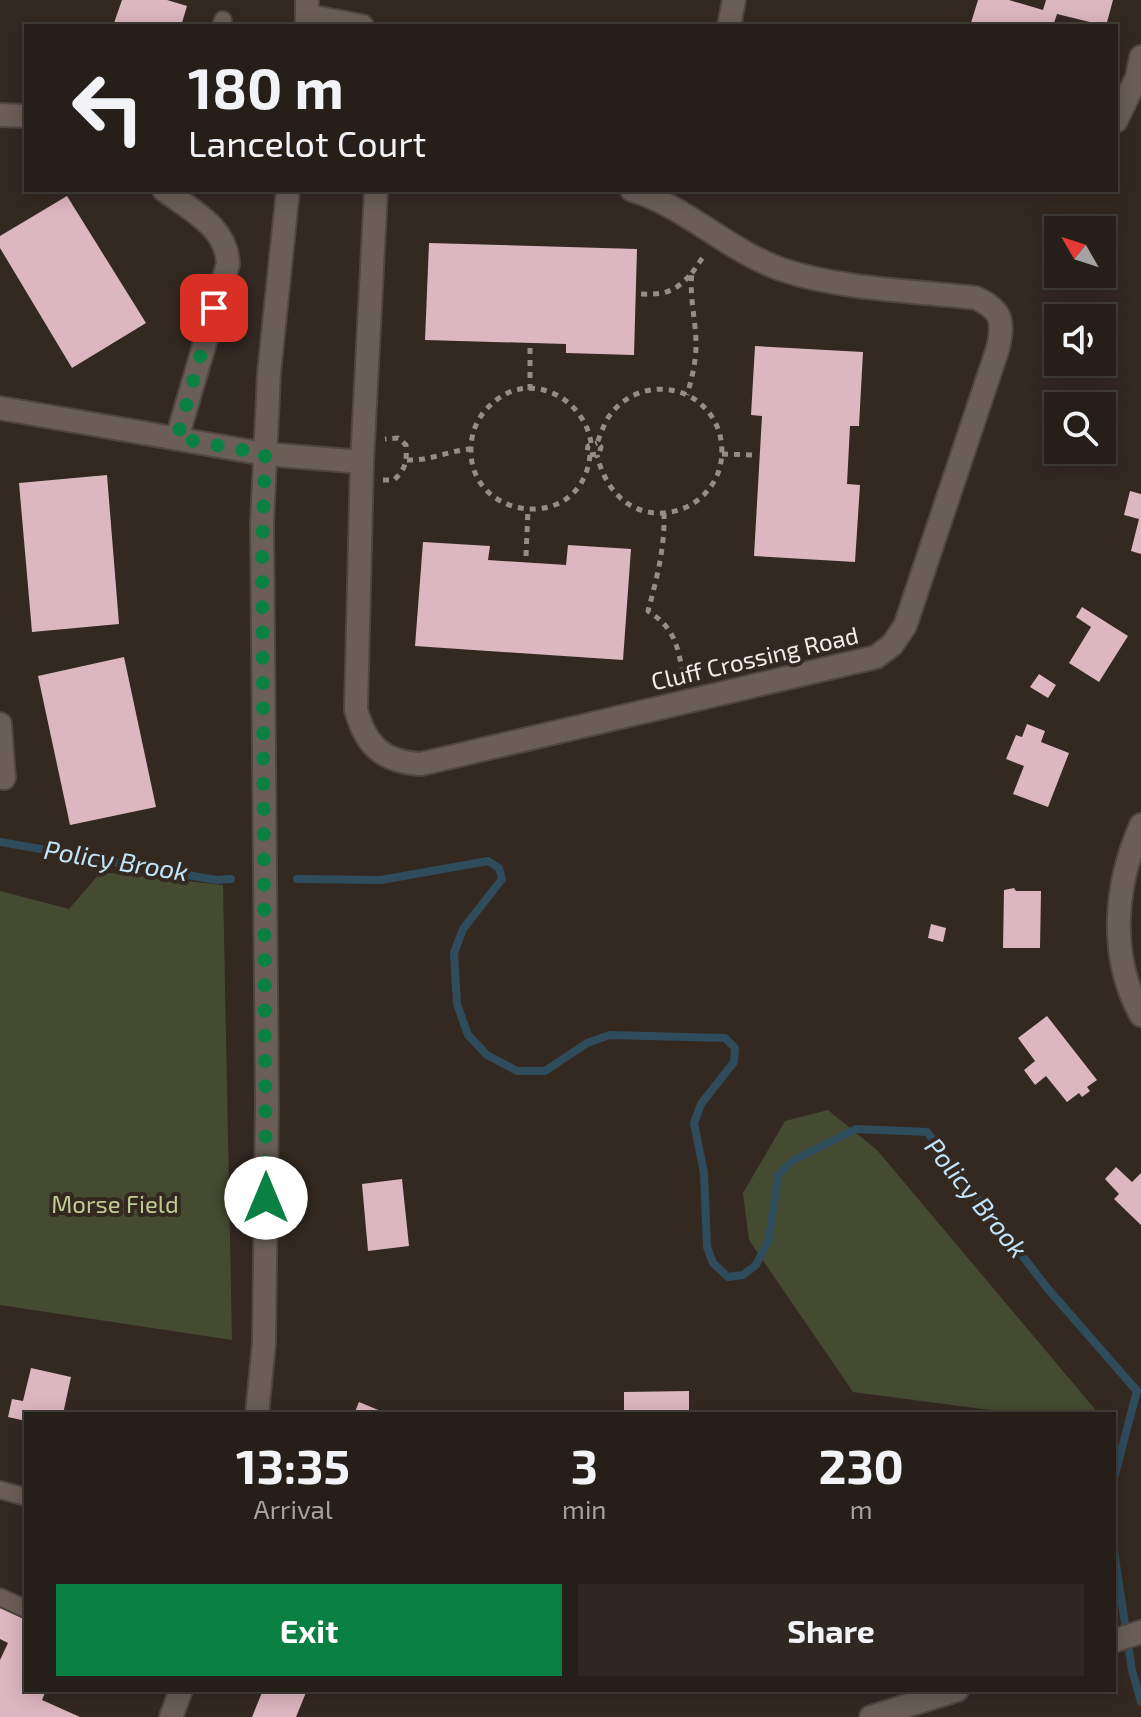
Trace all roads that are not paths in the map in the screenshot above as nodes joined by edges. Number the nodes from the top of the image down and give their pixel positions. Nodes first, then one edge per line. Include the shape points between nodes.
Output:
1 (734, 0) edge
2 (307, 14) edge
3 (353, 24) edge
4 (729, 24) edge
5 (1141, 57) edge
6 (0, 115) edge
7 (24, 116) edge
8 (1118, 117) edge
9 (167, 192) edge
10 (288, 192) edge
11 (376, 192) edge
12 (637, 192) edge
13 (0, 408) edge
14 (177, 438) junction
15 (265, 454) junction
16 (362, 462) junction
17 (0, 724) edge
18 (0, 775) edge
19 (1141, 825) edge
20 (1141, 1015) edge
21 (257, 1412) edge
22 (0, 1490) edge
23 (24, 1496) edge
24 (0, 1597) edge
25 (24, 1608) edge
26 (1141, 1632) edge
27 (1116, 1640) edge
28 (177, 1692) edge
29 (951, 1692) edge
30 (171, 1717) edge
31 (871, 1717) edge

1 - 4 street
2 - 3 street
5 - 8 street
6 - 7 street
9 - 14 street via 214,228 228,248 228,264
10 - 15 street
11 - 16 street, Cluff Crossing Road
12 - 16 street, Cluff Crossing Road via 782,270 823,280 976,298 999,316 998,348 905,626 892,645 876,657 421,764 388,757 361,730 356,710
13 - 14 street
14 - 15 street
15 - 16 street
15 - 21 street via 266,1198
17 - 18 street via 4,778
19 - 20 street via 1118,905 1125,974
22 - 23 lane
24 - 25 lane
26 - 27 street
28 - 30 street
29 - 31 street

